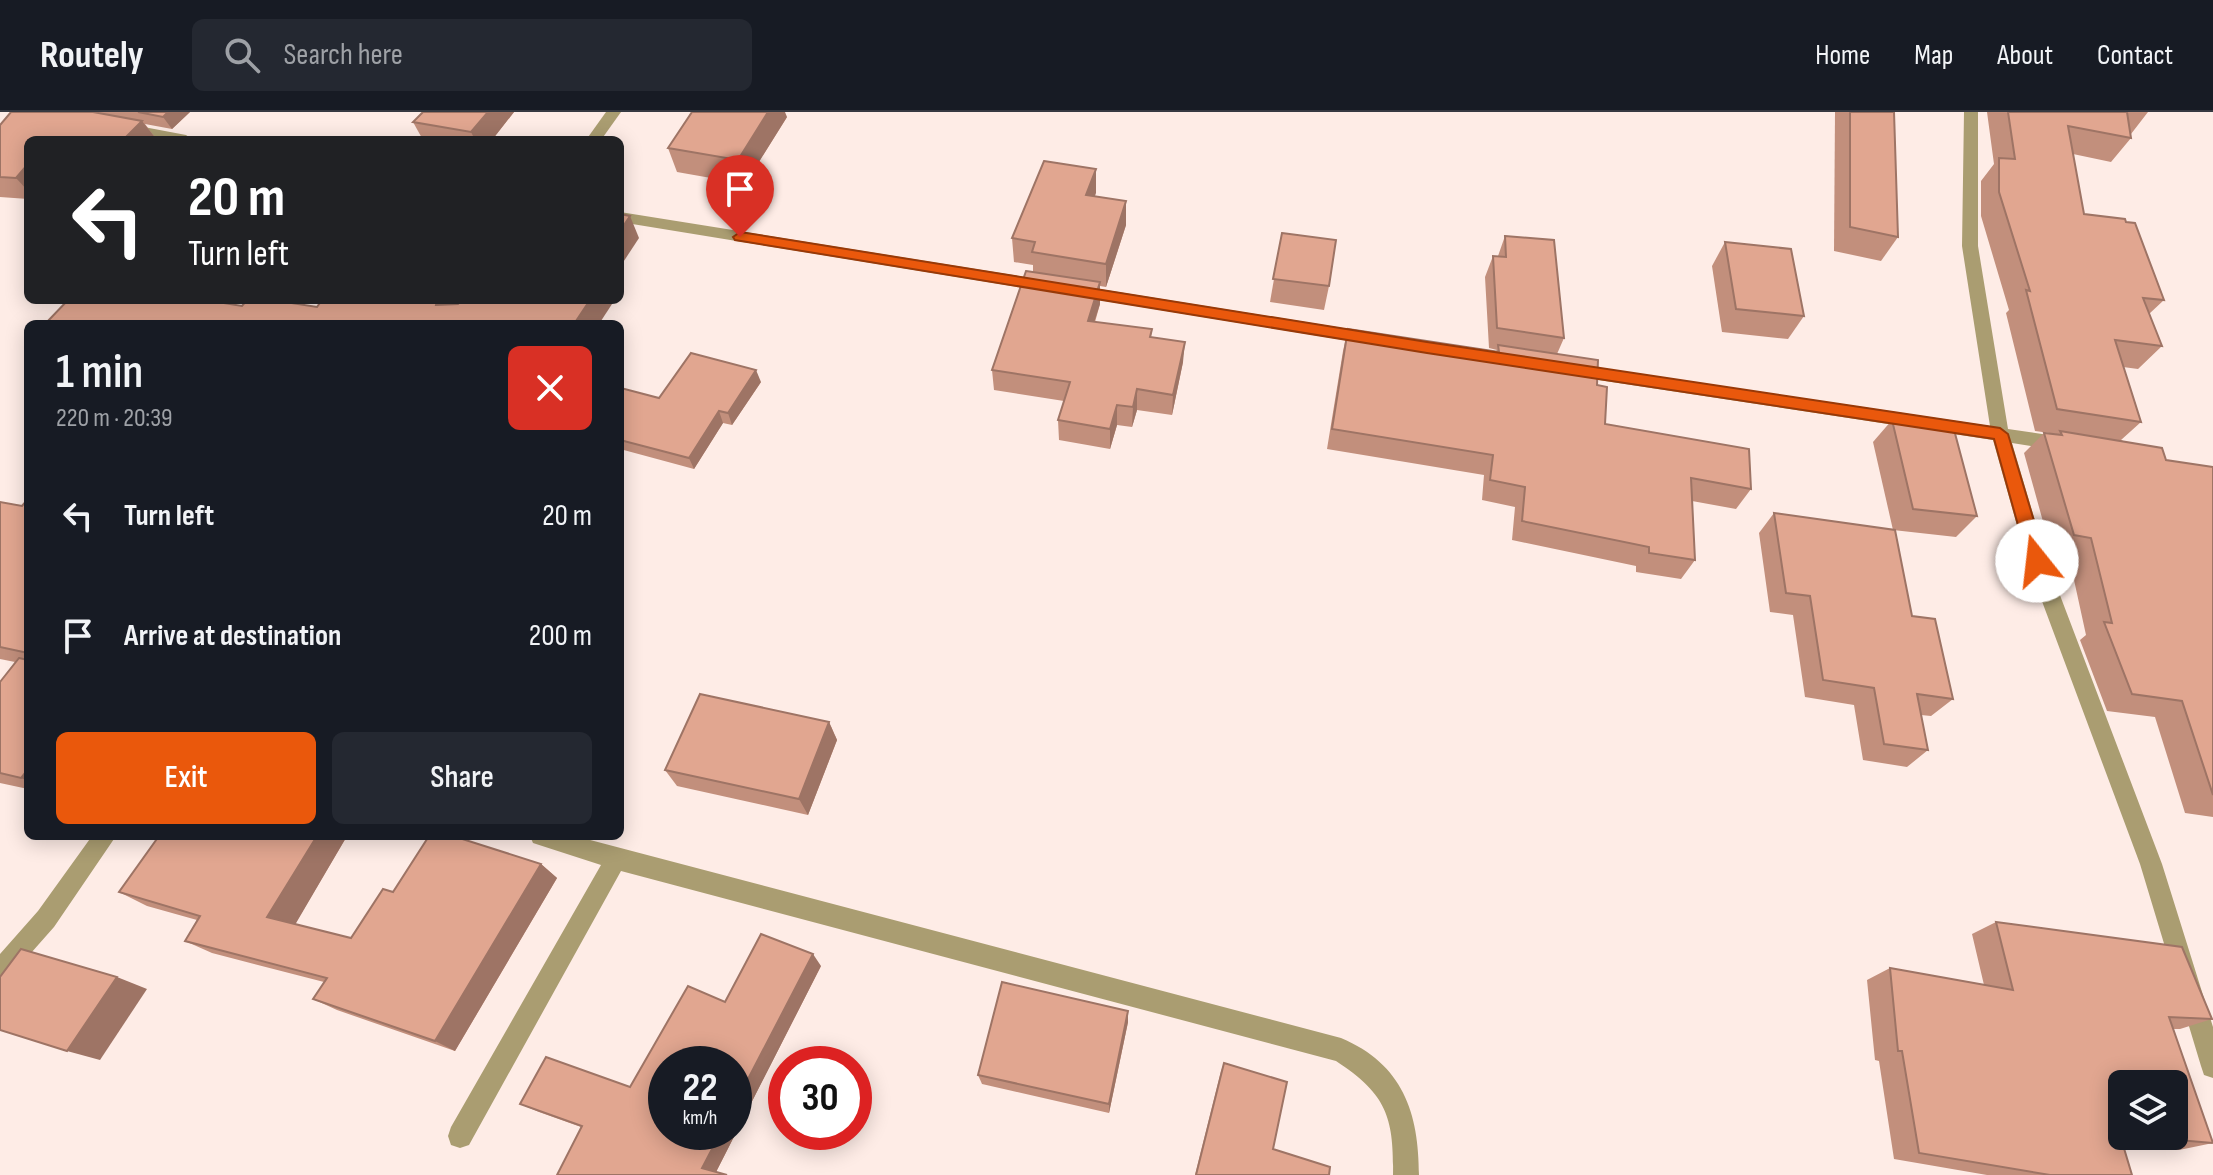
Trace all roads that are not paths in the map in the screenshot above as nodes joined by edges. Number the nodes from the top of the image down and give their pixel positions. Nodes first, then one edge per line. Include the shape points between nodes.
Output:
1 (614, 112) edge
2 (1971, 112) edge
3 (104, 124) edge
4 (166, 136) edge
5 (596, 136) edge
6 (624, 218) edge
7 (1396, 343) edge
8 (1551, 366) edge
9 (2000, 434) junction
10 (2076, 446) edge
11 (102, 840) edge
12 (554, 840) edge
13 (616, 859) junction
14 (0, 971) edge
15 (2213, 1066) edge
16 (460, 1136) dead end
17 (1406, 1175) edge

1 - 5 street
2 - 9 street via 1970,246
3 - 4 street
6 - 7 street
8 - 9 street
9 - 10 street
9 - 15 street via 2037,561 2151,864
11 - 14 street via 46,919
12 - 13 street
13 - 16 street
13 - 17 street via 1341,1050 1390,1087 1407,1146

